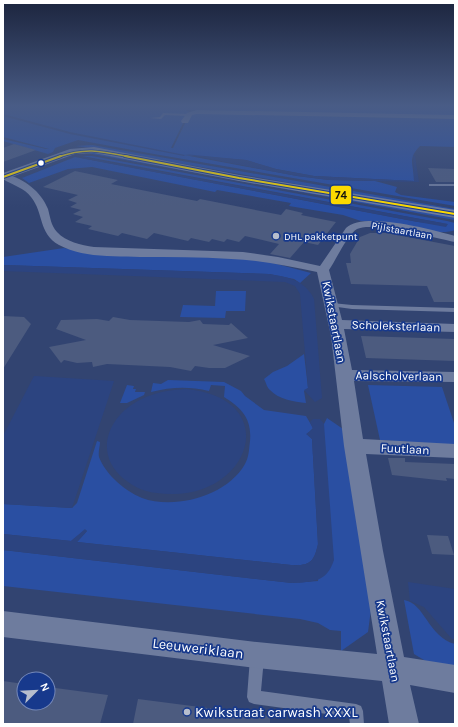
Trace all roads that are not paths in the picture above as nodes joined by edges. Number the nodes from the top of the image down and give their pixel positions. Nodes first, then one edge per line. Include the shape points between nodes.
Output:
1 (4, 177) edge
2 (431, 185) dead end
3 (455, 185) edge
4 (455, 214) edge
5 (455, 240) edge
6 (323, 270) junction
7 (455, 310) edge
8 (334, 315) junction
9 (455, 328) edge
10 (344, 375) junction
11 (455, 377) edge
12 (354, 446) junction
13 (455, 452) edge
14 (3, 624) edge
15 (257, 655) junction
16 (393, 669) junction
17 (455, 679) edge
18 (357, 724) edge
19 (404, 724) edge

1 - 4 street via 81,150 96,150 247,179
1 - 6 street, Kwikstaartlaan via 35,194 52,235 65,243 85,249 108,252 232,255 274,259
2 - 3 lane
5 - 6 street, Pijlstaartlaan via 381,225 358,225 350,229
6 - 8 street, Kwikstaartlaan
7 - 8 lane via 352,307
8 - 9 street, Scholeksterlaan
8 - 10 street, Kwikstaartlaan
10 - 11 street, Aalscholverlaan
10 - 12 street, Kwikstaartlaan
12 - 13 street, Fuutlaan
12 - 16 street, Kwikstaartlaan
14 - 15 street, Leeuweriklaan
15 - 16 street, Leeuweriklaan
15 - 18 lane via 254,697 356,712
16 - 17 street, Leeuweriklaan
16 - 19 street, Kwikstaartlaan

